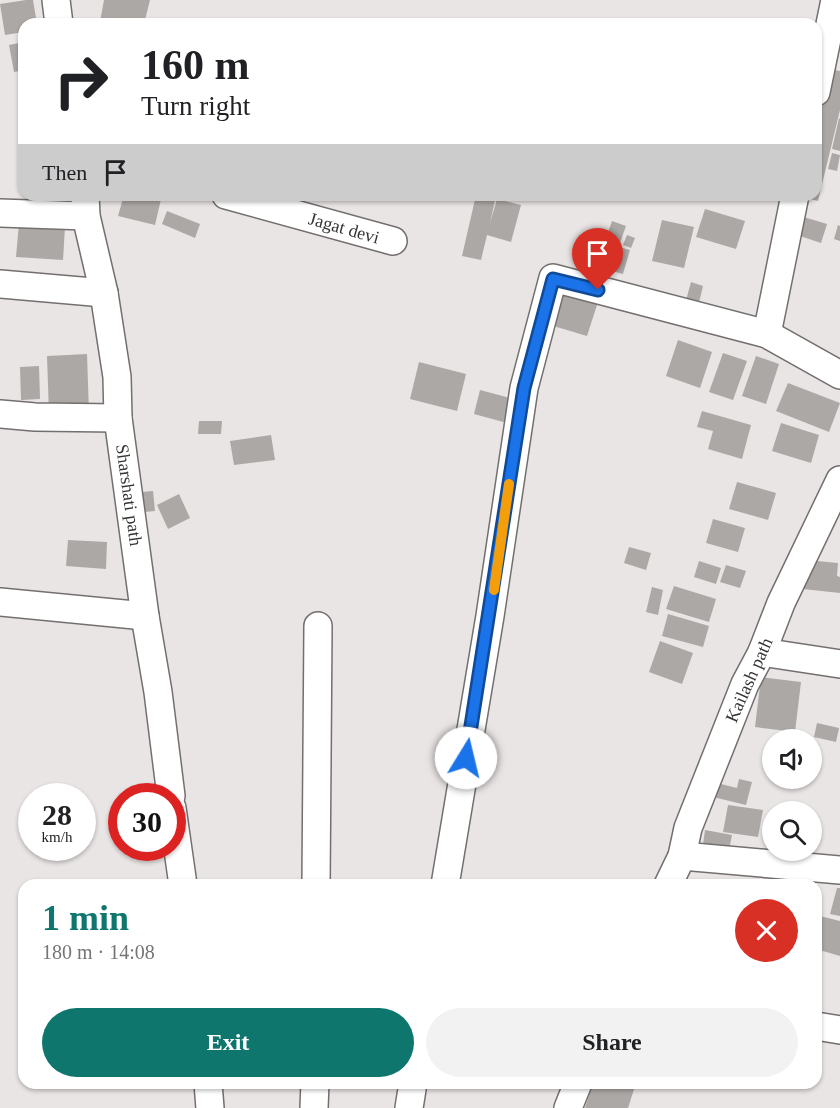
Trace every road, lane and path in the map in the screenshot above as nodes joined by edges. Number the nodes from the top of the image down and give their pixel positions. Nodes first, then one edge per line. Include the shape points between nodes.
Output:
1 (56, 0) edge
2 (835, 0) edge
3 (58, 18) edge
4 (822, 63) edge
5 (247, 201) edge
6 (794, 201) edge
7 (85, 205) edge
8 (0, 213) edge
9 (393, 242) dead end
10 (0, 284) edge
11 (104, 293) junction
12 (766, 334) junction
13 (840, 375) edge
14 (0, 414) edge
15 (118, 418) junction
16 (840, 480) edge
17 (0, 602) edge
18 (144, 616) junction
19 (318, 626) dead end
20 (762, 651) junction
21 (840, 664) edge
22 (169, 783) edge
23 (682, 856) junction
24 (180, 861) edge
25 (840, 870) edge
26 (182, 879) edge
27 (316, 879) edge
28 (446, 879) edge
29 (671, 879) edge
30 (822, 1027) edge
31 (840, 1030) edge
32 (208, 1089) edge
33 (315, 1089) edge
34 (412, 1089) edge
35 (576, 1089) edge
36 (210, 1108) edge
37 (314, 1108) edge
38 (409, 1108) edge
39 (568, 1108) edge

1 - 3 street
2 - 4 street
5 - 9 street, Jagat devi
6 - 12 street
7 - 8 street
7 - 11 street, Sharshati path
10 - 11 street
11 - 15 street, Sharshati path via 117,377
12 - 13 street
12 - 28 street via 553,279 524,388
14 - 15 street
15 - 18 street, Sharshati path
16 - 20 street, Kailash path
17 - 18 street
18 - 22 street, Sharshati path
19 - 27 street
20 - 21 street
20 - 23 street, Kailash path via 688,828
23 - 25 street
23 - 29 street, Kailash path
24 - 26 street
30 - 31 street
32 - 36 street
33 - 37 street
34 - 38 street
35 - 39 street

